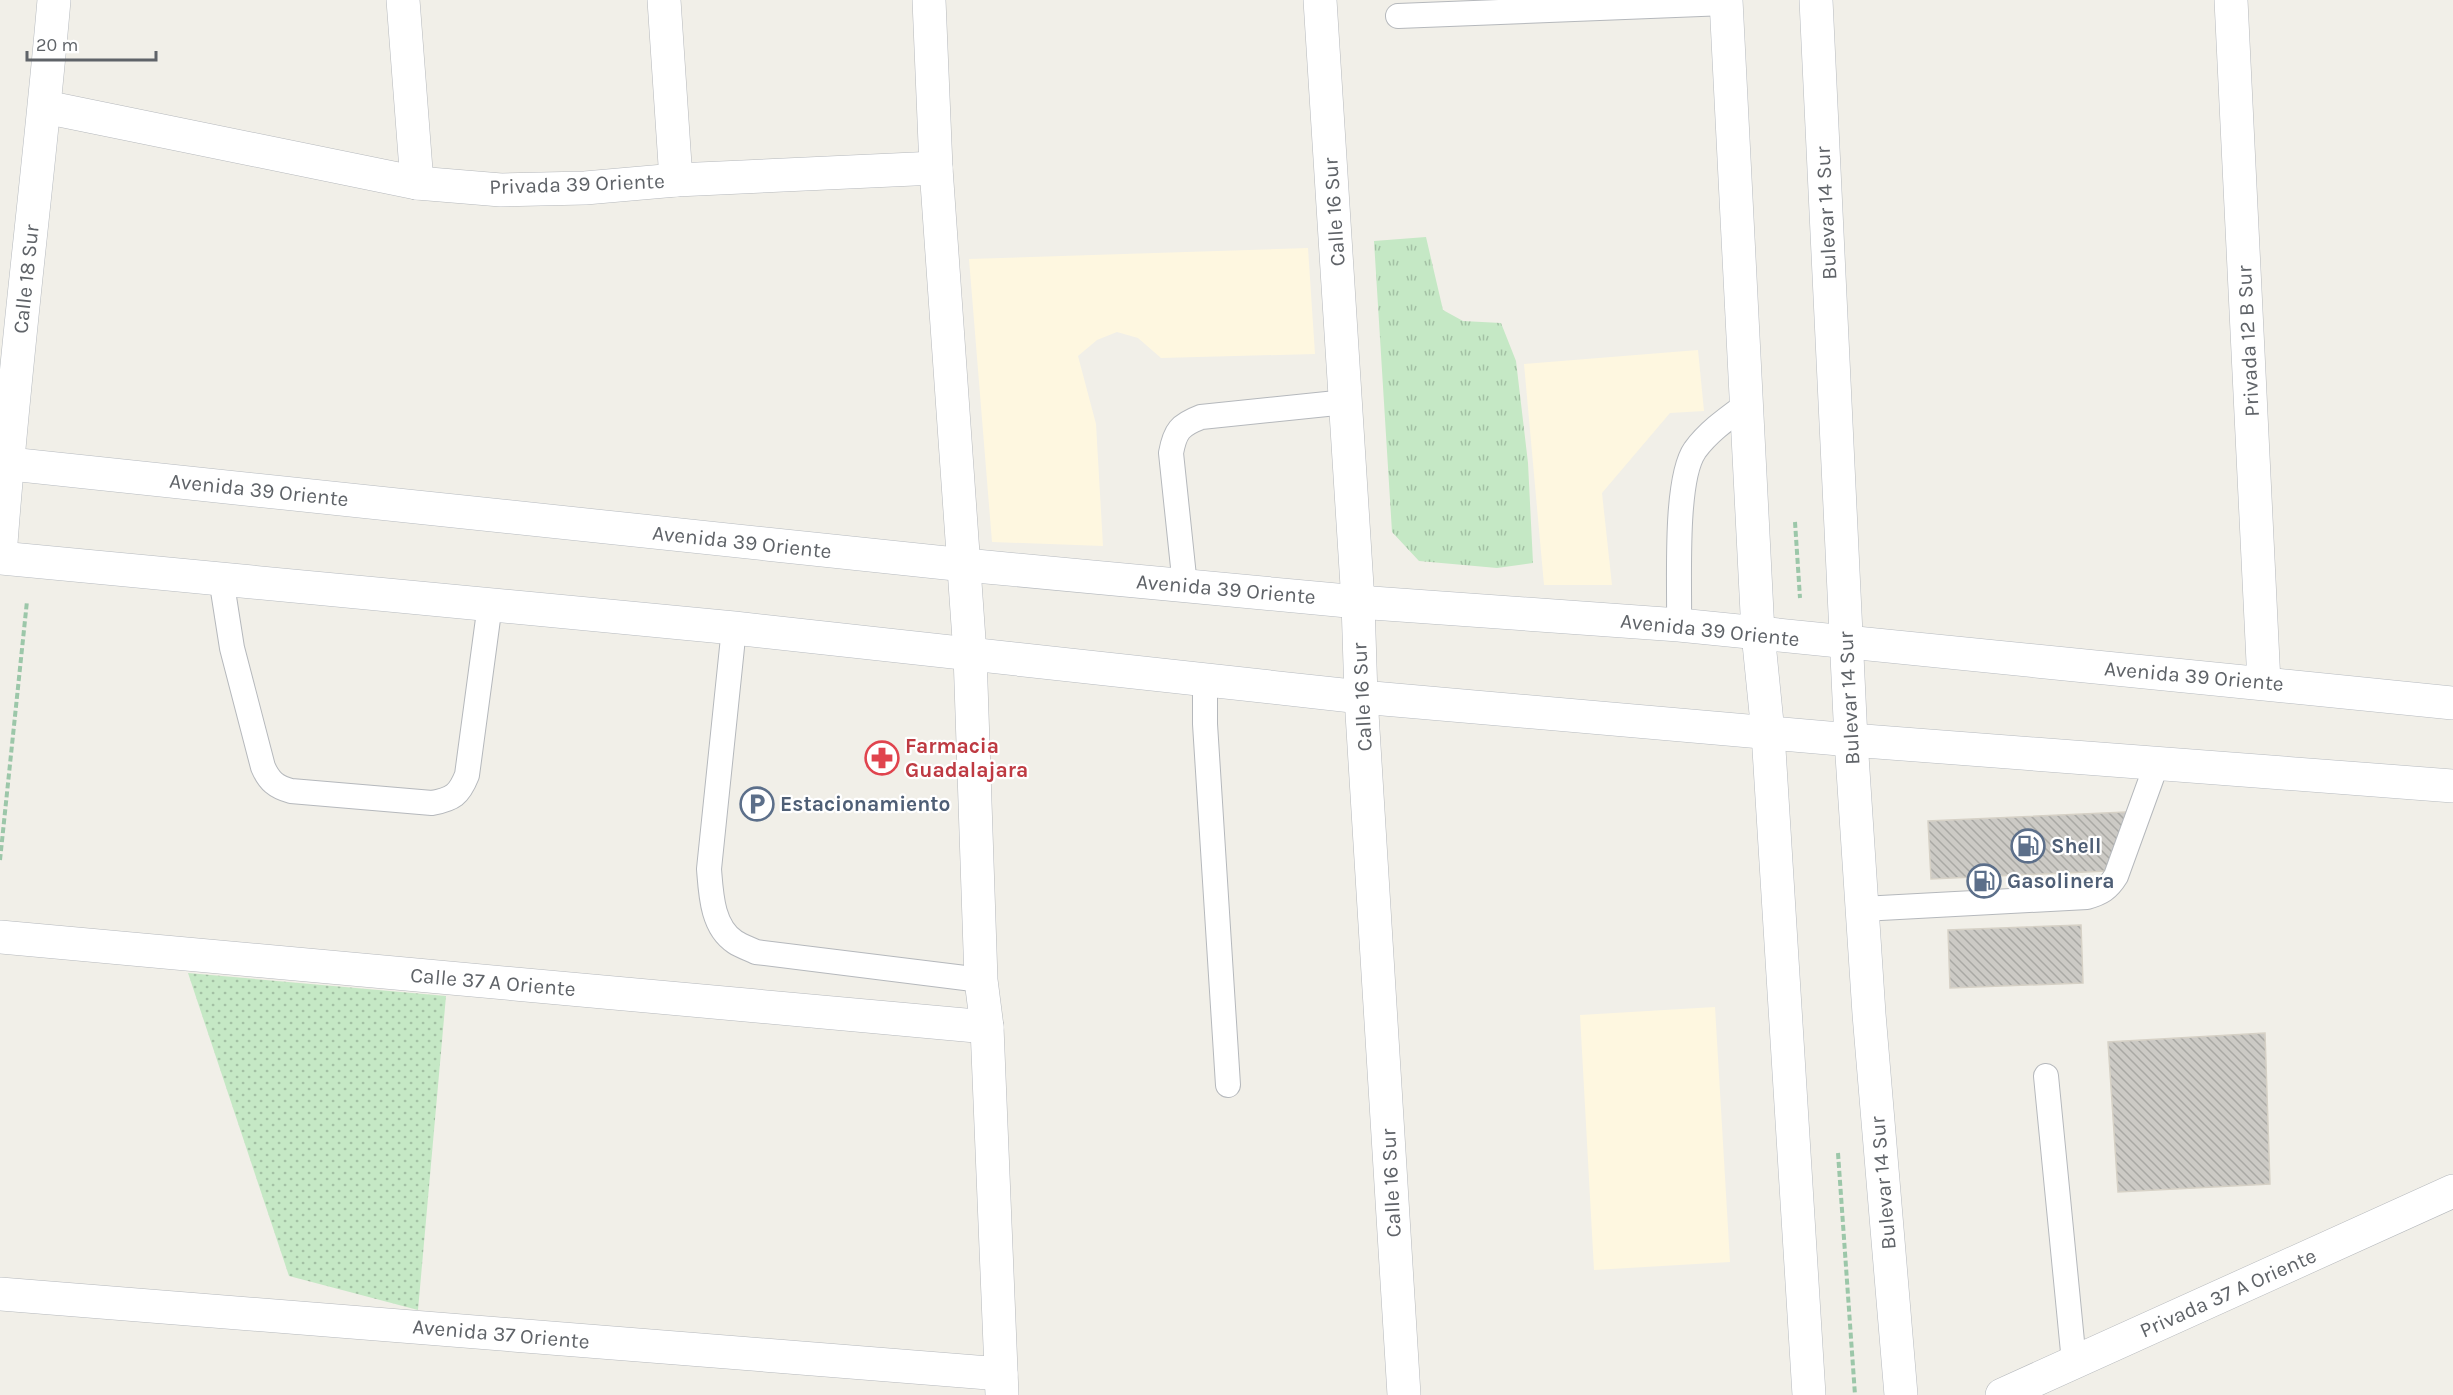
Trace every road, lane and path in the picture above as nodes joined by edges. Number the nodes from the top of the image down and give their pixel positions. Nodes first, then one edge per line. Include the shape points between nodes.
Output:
1 (54, 0) edge
2 (403, 0) edge
3 (664, 0) edge
4 (929, 0) edge
5 (1320, 0) edge
6 (1816, 0) edge
7 (2231, 0) edge
8 (1726, 1) edge
9 (1398, 16) dead end
10 (45, 107) junction
11 (936, 168) junction
12 (676, 180) junction
13 (417, 183) junction
14 (1346, 402) junction
15 (1747, 404) junction
16 (3, 464) edge
17 (0, 558) edge
18 (965, 566) junction
19 (221, 578) junction
20 (1185, 586) junction
21 (1358, 602) junction
22 (490, 604) junction
23 (1679, 625) junction
24 (734, 627) junction
25 (1758, 633) junction
26 (1846, 644) junction
27 (970, 654) junction
28 (1205, 678) junction
29 (2264, 682) junction
30 (1361, 697) junction
31 (2453, 703) edge
32 (1768, 733) junction
33 (1851, 740) junction
34 (2157, 763) junction
35 (2453, 786) edge
36 (1862, 909) junction
37 (0, 937) edge
38 (981, 980) junction
39 (987, 1027) junction
40 (2046, 1076) dead end
41 (1228, 1085) dead end
42 (2453, 1191) edge
43 (0, 1294) edge
44 (2074, 1362) junction
45 (1002, 1384) edge
46 (1404, 1395) edge
47 (1809, 1395) edge
48 (1901, 1395) edge
49 (2002, 1395) edge

1 - 10 street, Calle 18 Sur
2 - 13 street
3 - 12 street
4 - 11 street
5 - 14 street, Calle 16 Sur
6 - 26 street, Bulevar 14 Sur
7 - 29 street, Privada 12 B Sur
8 - 9 lane
8 - 15 street
10 - 13 street, Privada 39 Oriente
10 - 16 street, Calle 18 Sur
11 - 12 street, Privada 39 Oriente
11 - 18 street
12 - 13 street, Privada 39 Oriente via 501,190
14 - 20 lane via 1201,417 1185,423 1174,436 1172,453
14 - 21 street, Calle 16 Sur
15 - 23 lane via 1710,431 1693,452 1682,483
15 - 25 street
16 - 17 street, Calle 18 Sur
16 - 18 street, Avenida 39 Oriente
17 - 19 street
18 - 20 street, Avenida 39 Oriente
18 - 27 street
19 - 22 street
19 - 22 lane via 232,648 263,767 278,788 291,791 432,803 448,800 461,790 467,775
20 - 21 street, Avenida 39 Oriente
21 - 23 street, Avenida 39 Oriente
21 - 30 street, Calle 16 Sur
22 - 24 street
23 - 25 street, Avenida 39 Oriente
24 - 27 street
24 - 38 lane via 710,869 717,920 734,941 756,952
25 - 26 street, Avenida 39 Oriente
25 - 32 street
26 - 29 street, Avenida 39 Oriente
26 - 33 street, Bulevar 14 Sur
27 - 28 street
27 - 38 street
28 - 30 street
28 - 41 lane
29 - 31 street, Avenida 39 Oriente
30 - 32 street
30 - 46 street, Calle 16 Sur
32 - 33 street
32 - 47 street
33 - 34 street
33 - 36 street, Bulevar 14 Sur
34 - 35 street
34 - 36 lane via 2116,876 2100,894
36 - 48 street, Bulevar 14 Sur
37 - 39 street, Calle 37 A Oriente
38 - 39 street
39 - 45 street
40 - 44 lane
42 - 44 street, Privada 37 A Oriente
43 - 45 street, Avenida 37 Oriente
44 - 49 street, Privada 37 A Oriente

